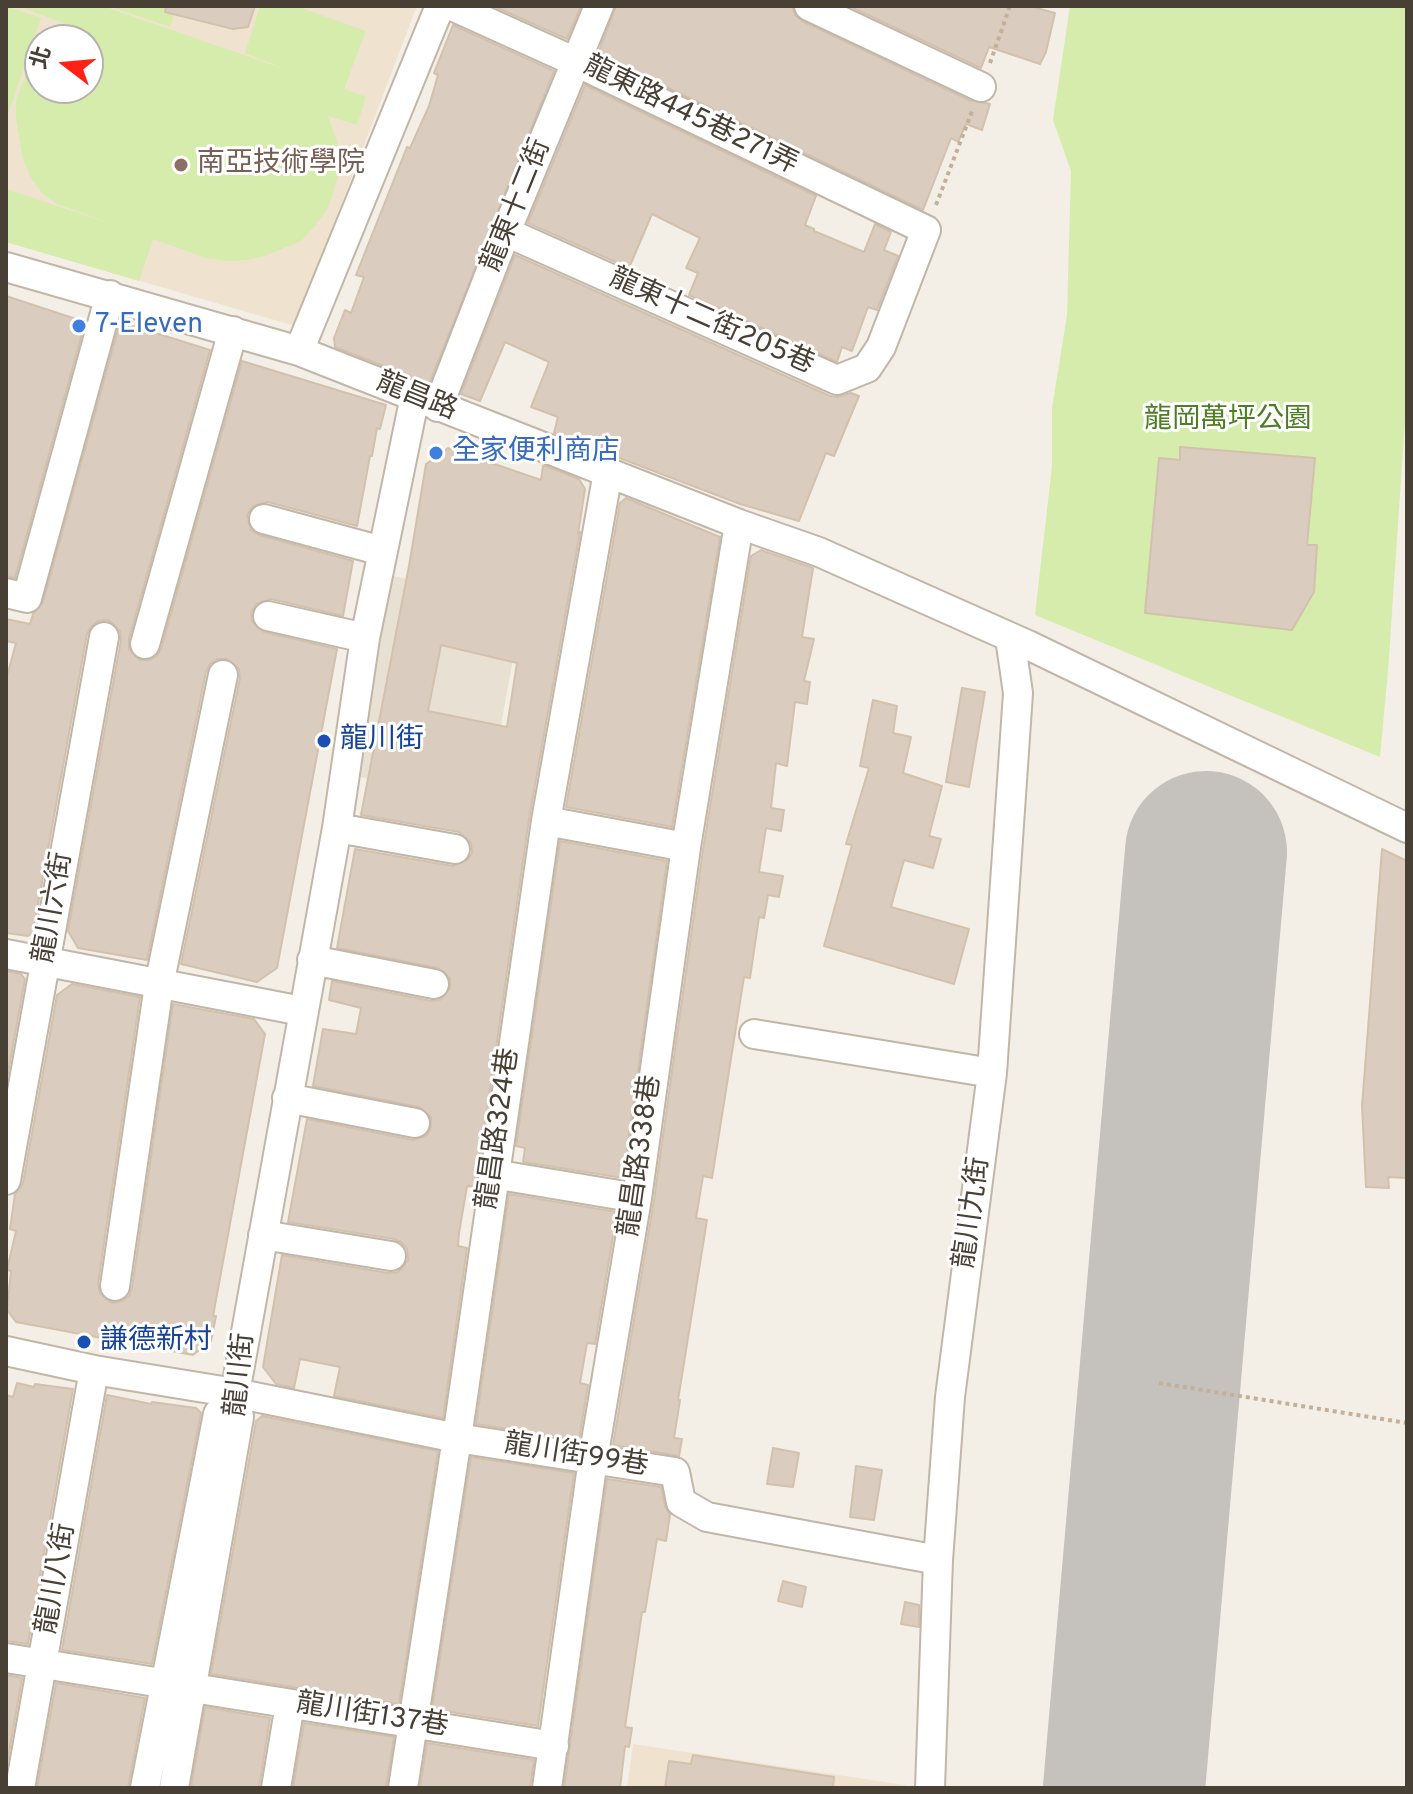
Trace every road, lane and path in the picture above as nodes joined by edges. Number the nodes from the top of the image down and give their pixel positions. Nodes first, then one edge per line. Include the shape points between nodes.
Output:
1 (440, 6) edge
2 (452, 6) edge
3 (599, 6) edge
4 (809, 6) edge
5 (1010, 6) edge
6 (578, 63) junction
7 (981, 87) junction
8 (926, 230) junction
9 (506, 232) junction
10 (6, 267) edge
11 (110, 295) junction
12 (233, 331) junction
13 (299, 351) junction
14 (426, 402) junction
15 (608, 472) junction
16 (264, 519) dead end
17 (739, 524) junction
18 (382, 551) junction
19 (6, 593) edge
20 (268, 616) dead end
21 (104, 637) dead end
22 (365, 638) junction
23 (1010, 638) junction
24 (145, 644) dead end
25 (223, 675) dead end
26 (546, 821) junction
27 (337, 828) junction
28 (1407, 828) edge
29 (686, 847) junction
30 (455, 849) dead end
31 (6, 954) edge
32 (312, 960) junction
33 (45, 964) junction
34 (434, 984) dead end
35 (159, 985) junction
36 (302, 1011) junction
37 (754, 1034) dead end
38 (992, 1073) junction
39 (287, 1098) junction
40 (415, 1123) dead end
41 (493, 1174) junction
42 (6, 1180) edge
43 (637, 1198) junction
44 (263, 1235) junction
45 (391, 1256) dead end
46 (115, 1286) dead end
47 (6, 1351) edge
48 (94, 1370) junction
49 (1159, 1383) dead end
50 (235, 1393) junction
51 (1407, 1423) edge
52 (457, 1438) junction
53 (593, 1459) junction
54 (938, 1560) junction
55 (6, 1658) edge
56 (42, 1664) junction
57 (178, 1684) junction
58 (290, 1704) junction
59 (413, 1723) junction
60 (554, 1746) junction
61 (20, 1788) edge
62 (145, 1788) edge
63 (174, 1788) edge
64 (276, 1788) edge
65 (403, 1788) edge
66 (547, 1788) edge
67 (930, 1788) edge

1 - 13 street
2 - 6 street, 龍東路445巷271弄
3 - 6 street, 龍東十二街
4 - 7 street
5 - 7 path
6 - 8 street, 龍東路445巷271弄
6 - 9 street, 龍東十二街
7 - 8 path
8 - 9 street, 龍東十二街205巷 via 881,347 867,368 837,380
9 - 14 street, 龍東十二街
10 - 11 street, 龍昌路
11 - 12 street, 龍昌路
11 - 19 street via 27,598
12 - 13 street, 龍昌路
12 - 24 street
13 - 14 street, 龍昌路
14 - 15 street, 龍昌路
14 - 18 street, 龍川街
15 - 17 street, 龍昌路
15 - 26 street, 龍昌路324巷
16 - 18 street
17 - 23 street, 龍昌路 via 819,552
17 - 29 street, 龍昌路338巷
18 - 22 street, 龍川街
20 - 22 street
21 - 33 street, 龍川六街
22 - 27 street, 龍川街
23 - 28 street, 龍昌路
23 - 38 street, 龍川九街 via 1018,693
25 - 35 street
26 - 29 street
26 - 41 street, 龍昌路324巷
27 - 30 street
27 - 32 street, 龍川街
29 - 43 street, 龍昌路338巷
31 - 33 street
32 - 34 street
32 - 36 street, 龍川街
33 - 35 street
33 - 42 street, 龍川六街
35 - 36 street
35 - 46 street
36 - 39 street, 龍川街
37 - 38 street
38 - 54 street, 龍川九街 via 950,1397
39 - 40 street
39 - 44 street, 龍川街
41 - 43 street
41 - 52 street, 龍昌路324巷
43 - 53 street, 龍昌路338巷
44 - 45 street
44 - 50 street, 龍川街
47 - 48 street, 龍川街99巷
48 - 50 street, 龍川街99巷
48 - 56 street, 龍川八街
49 - 51 path
50 - 52 street, 龍川街99巷
50 - 57 street, 龍川街 via 239,1417
52 - 53 street, 龍川街99巷
52 - 59 street, 龍昌路324巷
53 - 54 street, 龍川街99巷 via 675,1472 681,1502 707,1517
53 - 60 street, 龍昌路338巷
54 - 67 street, 龍川九街
55 - 56 street, 龍川街137巷
56 - 57 street, 龍川街137巷
56 - 61 street, 龍川八街
57 - 58 street, 龍川街137巷
57 - 62 street
57 - 63 street, 龍川街
58 - 59 street, 龍川街137巷
58 - 64 street
59 - 60 street, 龍川街137巷
59 - 65 street, 龍昌路324巷
60 - 66 street, 龍昌路338巷

